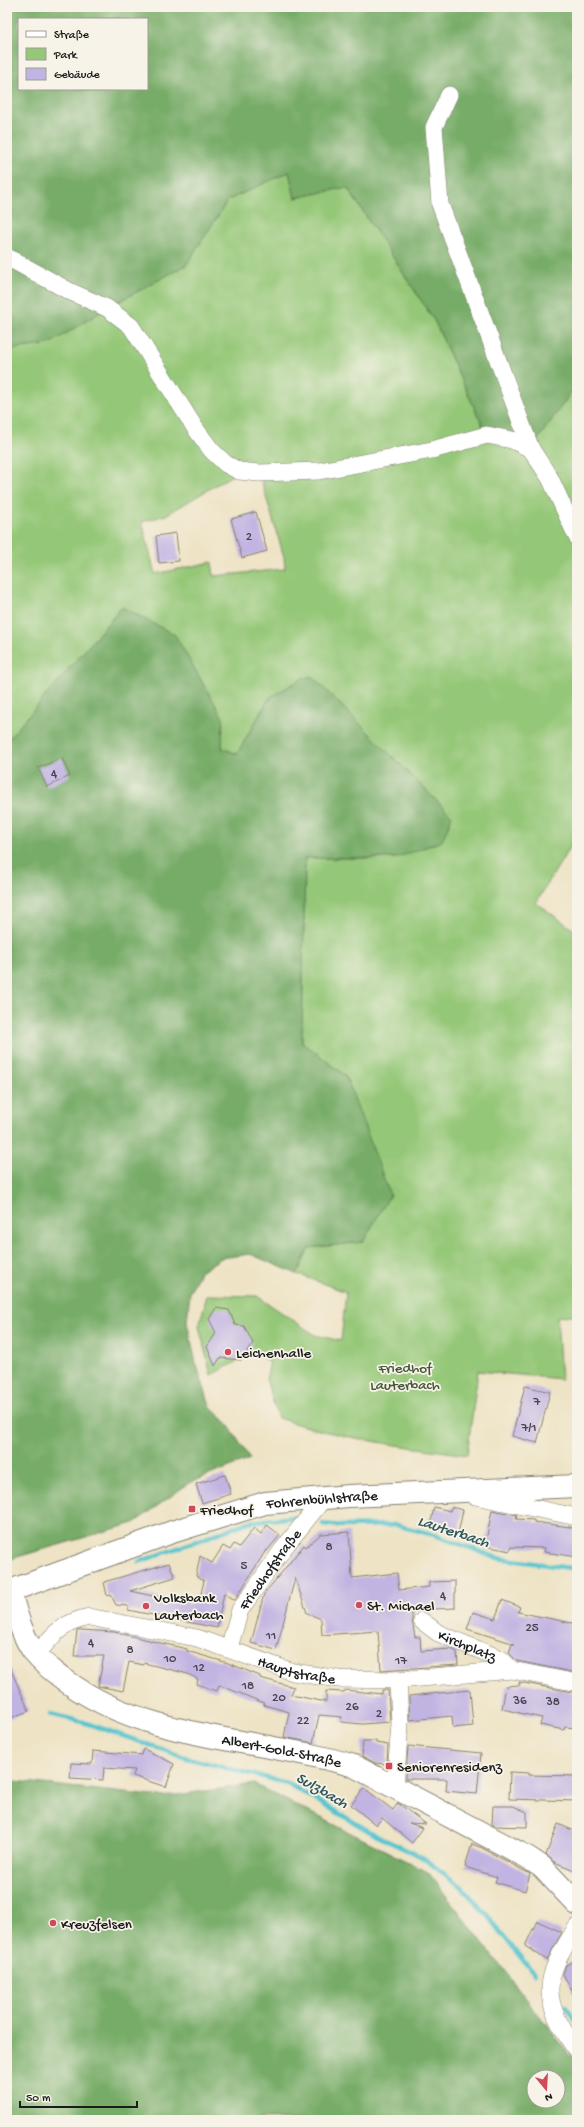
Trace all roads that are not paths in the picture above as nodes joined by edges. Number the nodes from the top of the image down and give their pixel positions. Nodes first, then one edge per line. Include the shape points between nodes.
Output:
1 (449, 95) dead end
2 (7, 257) edge
3 (531, 449) junction
4 (577, 537) edge
5 (577, 1486) edge
6 (461, 1493) junction
7 (324, 1498) junction
8 (577, 1517) edge
9 (8, 1592) edge
10 (422, 1621) dead end
11 (229, 1648) junction
12 (36, 1655) junction
13 (512, 1670) junction
14 (398, 1680) junction
15 (577, 1683) edge
16 (395, 1788) junction
17 (577, 1904) edge
18 (577, 1927) edge
19 (577, 2051) edge

1 - 3 street via 434,127 440,204
2 - 3 street via 69,291 107,308 131,326 212,451 226,464 239,471 319,471 432,450 487,435 512,440
3 - 4 street via 550,478
5 - 6 street, Fohrenbühlstraße
6 - 7 street, Fohrenbühlstraße
6 - 8 street
7 - 9 street, Fohrenbühlstraße via 265,1503 222,1515
7 - 11 street, Friedhofstraße via 283,1549 240,1610
9 - 12 street, Albert-Gold-Straße via 19,1623
10 - 13 street, Kirchplatz via 438,1633 501,1660
11 - 12 street, Hauptstraße via 189,1636 89,1617 73,1620 56,1631
11 - 14 street, Hauptstraße via 293,1672 339,1679
12 - 16 street, Albert-Gold-Straße via 75,1687 100,1702 132,1716 225,1741 323,1757 354,1766
13 - 14 street, Hauptstraße
13 - 15 street, Hauptstraße
14 - 16 street via 400,1724
16 - 17 street, Albert-Gold-Straße via 527,1857 542,1867
18 - 19 street via 560,1953 551,1977 550,2001 562,2029

